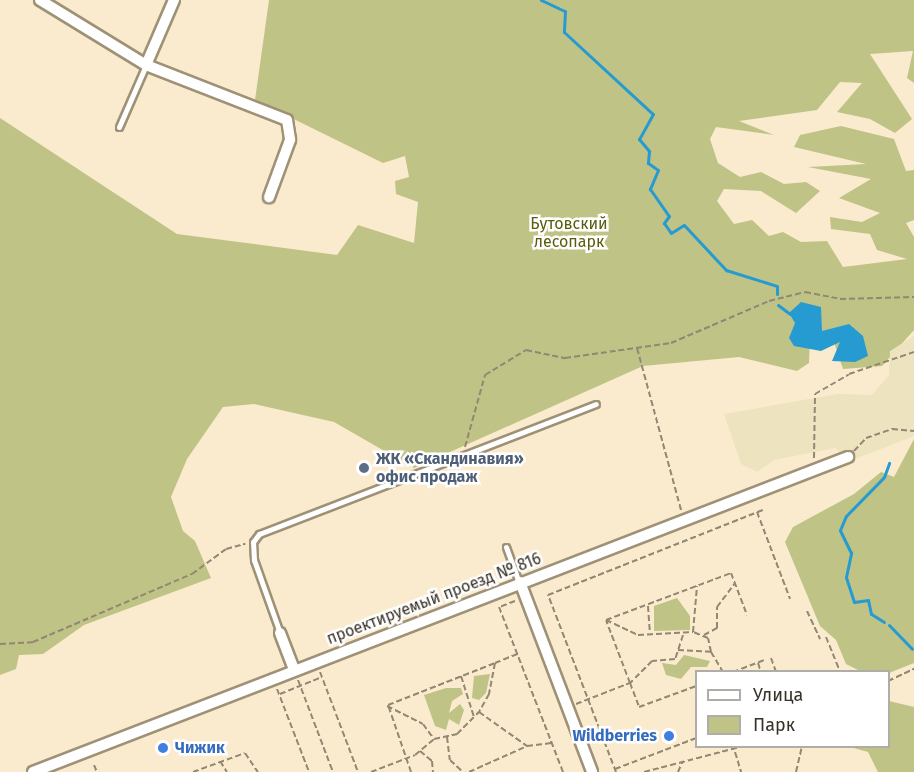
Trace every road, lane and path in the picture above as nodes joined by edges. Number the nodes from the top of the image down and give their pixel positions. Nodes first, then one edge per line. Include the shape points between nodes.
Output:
1 (40, 0) edge
2 (174, 0) edge
3 (146, 65) junction
4 (119, 128) dead end
5 (269, 197) dead end
6 (914, 297) edge
7 (637, 348) junction
8 (914, 352) edge
9 (596, 404) dead end
10 (914, 431) edge
11 (465, 454) junction
12 (848, 457) joint
13 (816, 469) junction
14 (763, 510) dead end
15 (757, 512) junction
16 (684, 519) junction
17 (506, 547) dead end
18 (226, 549) dead end
19 (520, 582) junction
20 (735, 583) junction
21 (697, 586) junction
22 (525, 597) junction
23 (790, 599) dead end
24 (648, 604) junction
25 (807, 611) dead end
26 (747, 615) dead end
27 (606, 621) junction
28 (650, 632) junction
29 (693, 632) junction
30 (280, 633) joint
31 (683, 635) junction
32 (704, 635) junction
33 (826, 637) dead end
34 (820, 639) dead end
35 (0, 644) edge
36 (678, 650) junction
37 (711, 652) junction
38 (517, 654) junction
39 (771, 658) dead end
40 (764, 660) dead end
41 (758, 662) junction
42 (495, 663) junction
43 (294, 669) junction
44 (914, 669) edge
45 (722, 670) edge
46 (739, 670) edge
47 (760, 670) edge
48 (775, 670) edge
49 (839, 670) edge
50 (461, 676) junction
51 (890, 680) edge
52 (630, 683) junction
53 (300, 686) junction
54 (695, 686) edge
55 (588, 699) junction
56 (387, 706) junction
57 (567, 707) junction
58 (479, 712) junction
59 (474, 717) junction
60 (447, 737) junction
61 (695, 738) edge
62 (434, 739) junction
63 (552, 743) junction
64 (527, 746) junction
65 (742, 748) edge
66 (802, 748) edge
67 (420, 751) junction
68 (735, 751) junction
69 (405, 759) junction
70 (683, 760) junction
71 (220, 761) junction
72 (94, 765) dead end
73 (616, 771) edge
74 (33, 772) edge
75 (97, 772) edge
76 (193, 772) edge
77 (227, 772) edge
78 (257, 772) edge
79 (309, 772) edge
80 (333, 772) edge
81 (358, 772) edge
82 (370, 772) edge
83 (411, 772) edge
84 (433, 772) edge
85 (463, 772) edge
86 (470, 772) edge
87 (563, 772) edge
88 (592, 772) edge
89 (644, 772) edge
90 (678, 772) edge
91 (741, 772) edge
92 (796, 772) edge

1 - 3 street
2 - 3 street
3 - 4 lane
3 - 5 street via 287,120 290,140
6 - 7 path via 840,299 805,292 769,301 671,344
7 - 11 path via 565,358 526,350 505,359 477,391
7 - 16 path
8 - 13 path via 832,381 815,393 811,440
9 - 11 lane
10 - 12 path via 892,429 866,438
11 - 30 lane via 259,534 253,542 254,560
12 - 13 street, проектируемый проезд № 816
13 - 16 street, проектируемый проезд № 816
14 - 15 path
15 - 23 path
15 - 55 path via 548,595
16 - 19 street, проектируемый проезд № 816
17 - 19 lane
18 - 35 path via 192,574 33,642
19 - 22 street
19 - 43 street, проектируемый проезд № 816
20 - 21 path via 731,573
20 - 26 path
20 - 32 path via 717,607 717,628
21 - 24 path
21 - 29 path
22 - 38 path via 499,607
22 - 57 street
24 - 27 path
24 - 28 path
25 - 34 path
27 - 28 path via 638,635
27 - 52 path
28 - 31 path
29 - 31 path
29 - 32 path
30 - 43 street
31 - 36 path
32 - 37 path
33 - 49 path
36 - 37 path
36 - 52 path via 673,661 652,661
37 - 45 path
38 - 42 path
38 - 63 path
39 - 48 path
40 - 41 path
41 - 46 path
41 - 47 path
42 - 50 path
42 - 58 path via 489,694
43 - 53 path
43 - 74 street, проектируемый проезд № 816
44 - 51 path
50 - 56 path
50 - 59 path
52 - 54 path via 639,707
52 - 55 path
53 - 79 path via 279,694
53 - 80 path
53 - 81 path via 322,677
55 - 57 path
55 - 73 path
56 - 62 path via 423,724
56 - 69 path
57 - 88 street
58 - 59 path
58 - 64 path
59 - 60 path
60 - 62 path
60 - 85 path via 450,760
61 - 73 path
62 - 67 path
63 - 64 path
63 - 87 path
64 - 86 path
65 - 68 path
66 - 92 path
67 - 69 path
67 - 84 path via 432,761
68 - 70 path
68 - 91 path
69 - 82 path
69 - 83 path
70 - 89 path
70 - 90 path
71 - 76 path
71 - 77 path
71 - 78 path via 244,753
72 - 75 path

